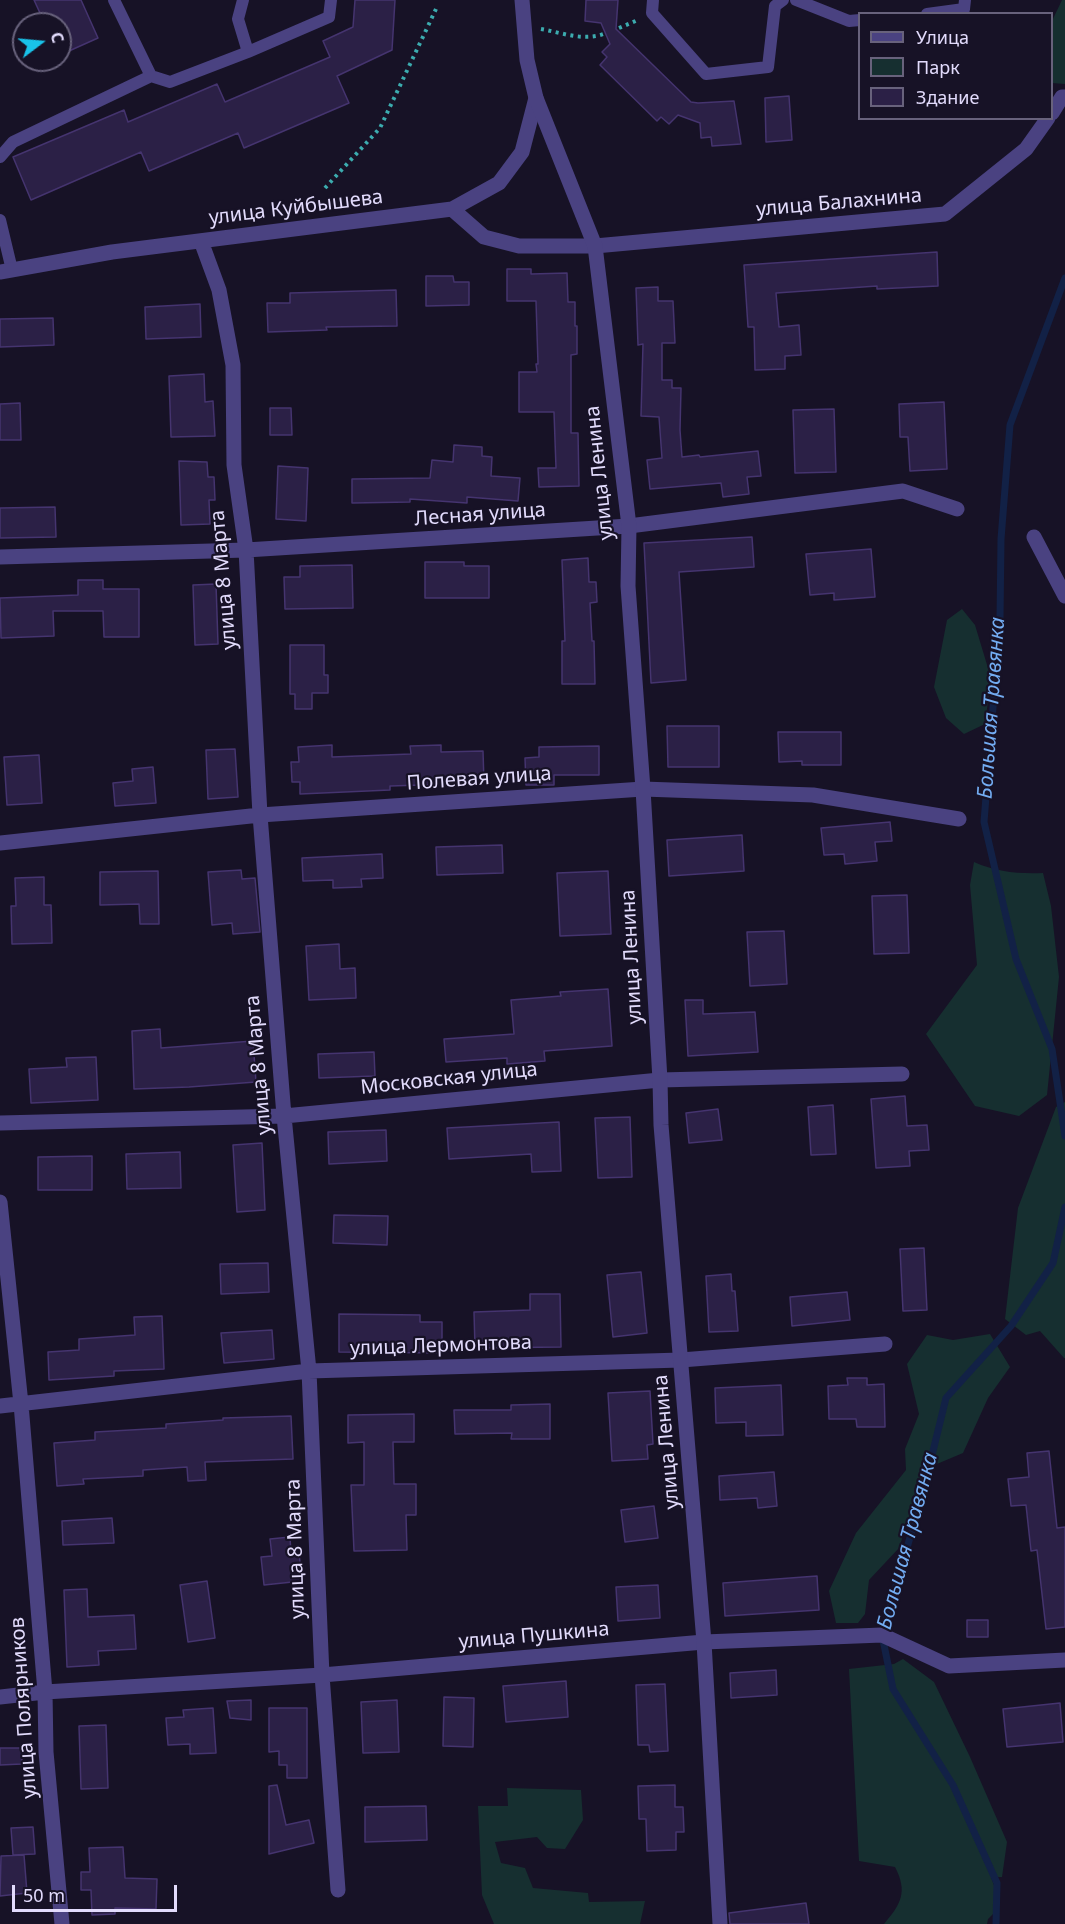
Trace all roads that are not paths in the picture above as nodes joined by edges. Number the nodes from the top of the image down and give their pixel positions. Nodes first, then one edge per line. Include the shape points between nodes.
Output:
1 (114, 0) edge
2 (243, 0) edge
3 (331, 0) edge
4 (522, 0) edge
5 (653, 0) edge
6 (783, 0) edge
7 (796, 0) edge
8 (967, 8) edge
9 (940, 12) edge
10 (858, 20) edge
11 (248, 52) junction
12 (151, 76) junction
13 (1065, 97) edge
14 (536, 98) junction
15 (1053, 110) edge
16 (1046, 120) edge
17 (0, 157) edge
18 (452, 209) junction
19 (0, 220) edge
20 (201, 241) junction
21 (595, 246) junction
22 (6, 271) edge
23 (957, 509) dead end
24 (629, 526) junction
25 (1034, 537) dead end
26 (246, 550) junction
27 (0, 557) edge
28 (1065, 596) edge
29 (643, 789) junction
30 (260, 815) junction
31 (959, 819) dead end
32 (0, 843) edge
33 (902, 1074) dead end
34 (660, 1080) junction
35 (284, 1116) junction
36 (0, 1123) edge
37 (0, 1202) edge
38 (885, 1344) dead end
39 (681, 1360) junction
40 (309, 1371) junction
41 (21, 1404) junction
42 (0, 1406) edge
43 (704, 1642) junction
44 (1065, 1660) edge
45 (322, 1675) junction
46 (45, 1692) junction
47 (0, 1697) edge
48 (338, 1890) dead end
49 (62, 1924) edge
50 (720, 1924) edge

1 - 12 lane
2 - 11 lane via 238,19
3 - 11 lane via 329,17
4 - 14 street, улица Ленина via 527,60
5 - 6 lane via 652,13 706,74 768,67 775,6
7 - 10 lane via 849,21
8 - 9 lane
11 - 12 lane via 170,82
12 - 17 lane via 13,142
13 - 15 street, улица Балахнина
14 - 18 street, улица Куйбышева via 522,152 499,183
14 - 21 street, улица Ленина
16 - 21 street, улица Балахнина via 1026,148 945,214
18 - 20 street, улица Куйбышева
18 - 21 street, улица Балахнина via 484,237 519,246
19 - 22 lane
20 - 22 street, улица Куйбышева
20 - 26 street, улица 8 Марта via 219,290 233,365 234,465
21 - 24 street, улица Ленина
23 - 24 street, Лесная улица via 903,490
24 - 26 street, Лесная улица
24 - 29 street, улица Ленина via 628,586
25 - 28 street
26 - 27 street, Лесная улица
26 - 30 street, улица 8 Марта
29 - 30 street, Полевая улица
29 - 31 street, Полевая улица via 813,795
29 - 34 street, улица Ленина
30 - 32 street, Полевая улица
30 - 35 street, улица 8 Марта
33 - 34 street, Московская улица
34 - 35 street, Московская улица
34 - 39 street, улица Ленина
35 - 36 street, Московская улица
35 - 40 street, улица 8 Марта
37 - 41 street, улица Полярников
38 - 39 street, улица Лермонтова
39 - 40 street, улица Лермонтова
39 - 43 street, улица Ленина
40 - 41 street, улица Лермонтова
40 - 45 street, улица 8 Марта
41 - 42 street, улица Лермонтова
41 - 46 street, улица Полярников
43 - 44 street, улица Пушкина via 882,1635 950,1666
43 - 45 street, улица Пушкина
43 - 50 street, улица Ленина
45 - 46 street, улица Пушкина
45 - 48 street, улица 8 Марта
46 - 47 street, улица Пушкина
46 - 49 street, улица Полярников via 46,1752

